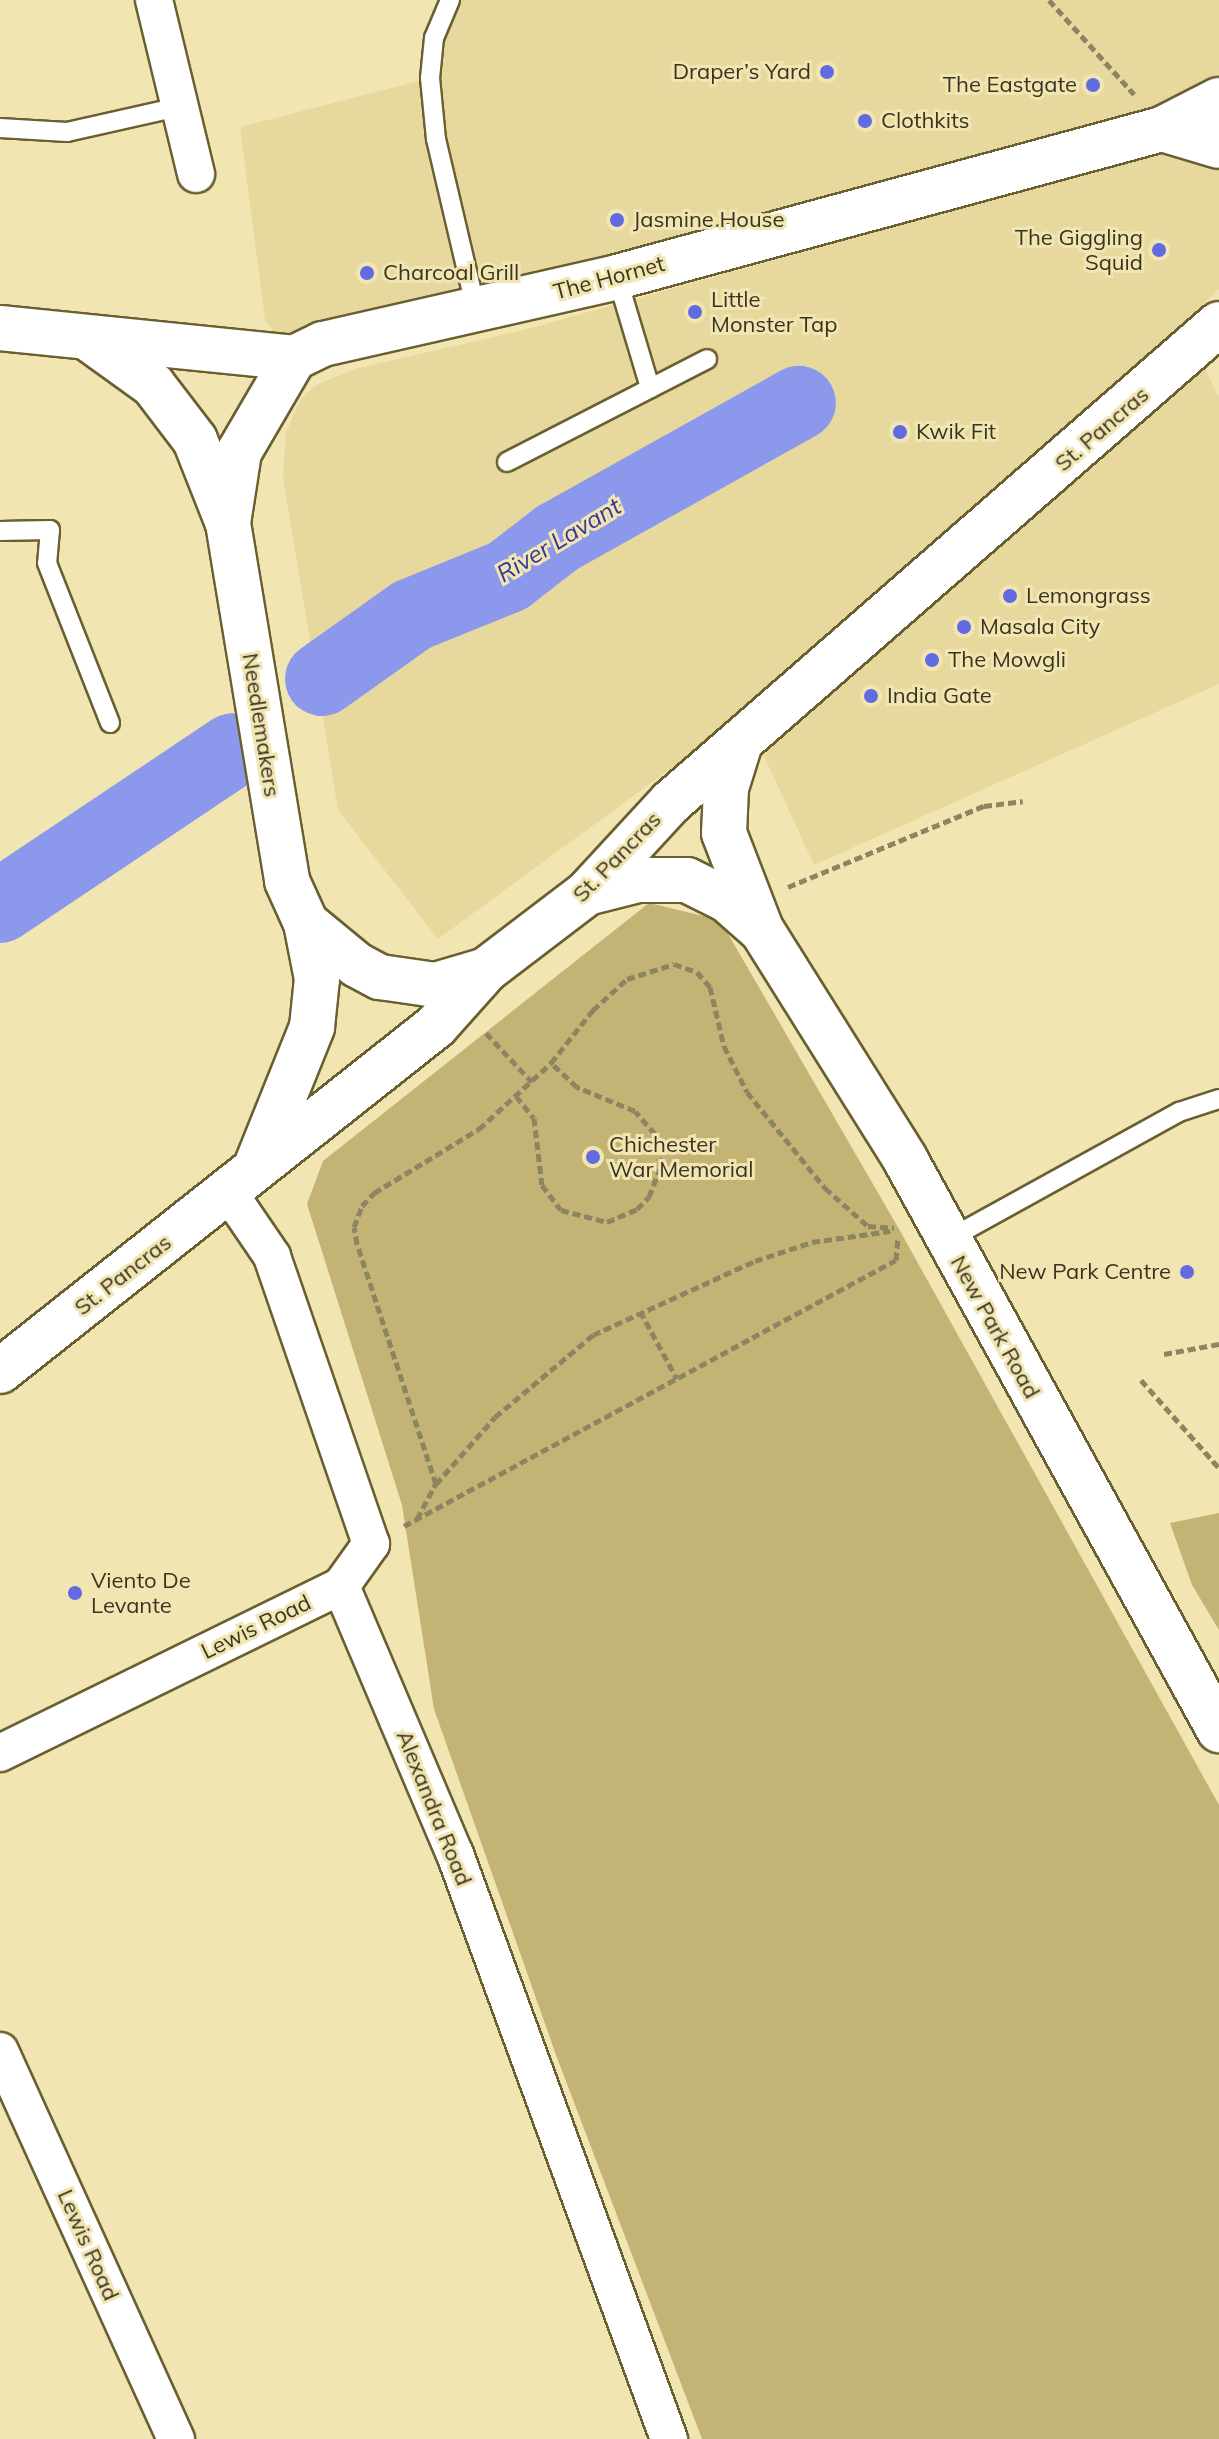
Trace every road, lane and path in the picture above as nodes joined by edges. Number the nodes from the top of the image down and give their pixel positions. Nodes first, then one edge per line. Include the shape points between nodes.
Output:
1 (154, 0) edge
2 (450, 0) edge
3 (1049, 0) edge
4 (178, 107) junction
5 (0, 128) edge
6 (1162, 129) junction
7 (1216, 130) edge
8 (196, 174) dead end
9 (617, 277) junction
10 (477, 312) junction
11 (1219, 324) edge
12 (0, 328) edge
13 (81, 334) junction
14 (294, 358) junction
15 (707, 359) dead end
16 (650, 388) junction
17 (507, 462) dead end
18 (228, 523) junction
19 (0, 531) edge
20 (110, 723) dead end
21 (740, 743) junction
22 (1023, 801) dead end
23 (587, 893) junction
24 (755, 916) junction
25 (306, 923) junction
26 (486, 970) junction
27 (459, 1003) junction
28 (551, 1063) junction
29 (532, 1082) junction
30 (516, 1096) junction
31 (1215, 1100) edge
32 (241, 1184) junction
33 (901, 1217) dead end
34 (899, 1229) junction
35 (947, 1240) junction
36 (640, 1311) junction
37 (1219, 1344) edge
38 (1164, 1354) dead end
39 (4, 1359) edge
40 (677, 1379) junction
41 (1141, 1380) dead end
42 (1219, 1468) edge
43 (436, 1484) junction
44 (417, 1519) junction
45 (371, 1544) junction
46 (341, 1586) junction
47 (1213, 1709) edge
48 (0, 1753) edge
49 (0, 2051) edge
50 (176, 2439) edge
51 (669, 2439) edge

1 - 4 street
2 - 10 lane via 434,38 430,78 436,139
3 - 6 path via 1113,66
4 - 5 lane via 67,132
4 - 8 street
6 - 7 main road
6 - 9 main road, The Hornet
9 - 10 main road, The Hornet
9 - 16 lane
10 - 14 main road, The Hornet via 323,344
11 - 21 main road, St. Pancras
12 - 13 main road, The Hornet
13 - 14 main road, The Hornet
13 - 18 main road, Needlemakers via 153,385 195,440
14 - 18 main road, Needlemakers via 239,452
15 - 16 lane
16 - 17 lane
18 - 25 main road, Needlemakers via 278,837 287,881
19 - 20 lane via 50,530 47,563
21 - 23 main road, St. Pancras via 647,825
21 - 24 main road, New Park Road via 726,788 724,833
22 - 24 path via 984,806
23 - 24 main road, New Park Road via 638,880 687,880
23 - 26 main road, St. Pancras
24 - 35 main road, New Park Road via 905,1159
25 - 26 main road, Needlemakers via 380,977 435,985
25 - 32 main road, Needlemakers via 317,979 315,1014 303,1057
26 - 27 main road, St. Pancras
27 - 29 path
27 - 32 main road, St. Pancras
28 - 29 path
28 - 30 path via 577,1087 635,1111 655,1134 661,1166 653,1190 637,1209 607,1222 561,1210 542,1185 534,1118
28 - 34 path via 593,1010 627,979 674,964 697,972 710,987 731,1067 787,1143 825,1188 868,1226
29 - 30 path
30 - 43 path via 479,1129 374,1193 354,1227
31 - 35 lane via 1179,1112
32 - 39 main road, St. Pancras
32 - 45 street via 272,1256
33 - 34 path
34 - 36 path via 812,1242
34 - 40 path via 896,1260
35 - 47 main road, New Park Road
36 - 40 path
36 - 43 path via 593,1335 544,1372
37 - 38 path
40 - 44 path
41 - 42 path
43 - 44 path
44 - 45 path
45 - 46 street
46 - 48 street, Lewis Road
46 - 51 street, Alexandra Road via 455,1854
49 - 50 street, Lewis Road

